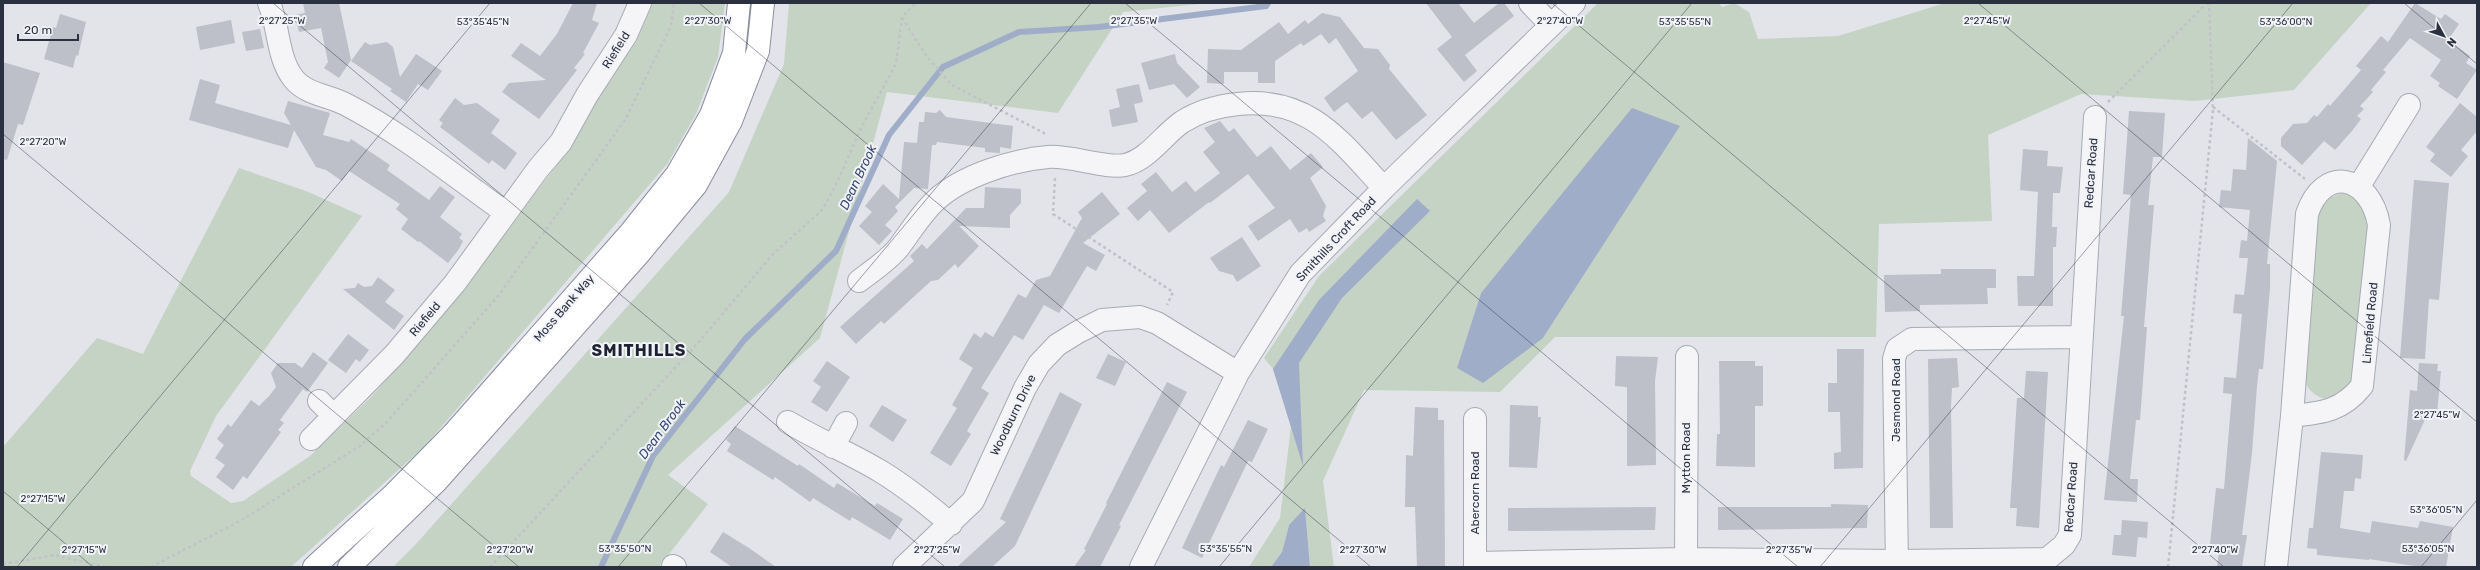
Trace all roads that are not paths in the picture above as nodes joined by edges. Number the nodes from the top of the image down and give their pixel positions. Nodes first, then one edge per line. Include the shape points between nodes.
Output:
1 (269, 3) edge
2 (640, 3) edge
3 (739, 3) edge
4 (763, 3) edge
5 (1530, 3) edge
6 (1574, 3) edge
7 (1550, 24) junction
8 (2410, 105) dead end
9 (2095, 117) road end
10 (2359, 186) junction
11 (1384, 188) junction
12 (506, 213) junction
13 (863, 273) dead end
14 (2080, 337) junction
15 (1687, 357) dead end
16 (1238, 374) junction
17 (319, 401) dead end
18 (334, 416) junction
19 (2292, 416) junction
20 (1475, 419) dead end
21 (788, 422) dead end
22 (846, 423) dead end
23 (311, 439) dead end
24 (833, 447) junction
25 (951, 524) junction
26 (1686, 559) junction
27 (1897, 564) edge
28 (1475, 565) edge
29 (314, 567) edge
30 (349, 567) edge
31 (904, 567) edge
32 (1140, 567) edge
33 (2276, 567) edge

1 - 12 street via 282,53 293,79 313,93 387,118
2 - 12 street, Riefield via 626,35 587,95 561,142
3 - 29 highway, Moss Bank Way via 734,54 711,115 677,174 630,233 453,434 395,493
4 - 30 highway, Moss Bank Way via 758,51 732,121 696,185 638,255 436,482
5 - 7 street
6 - 7 street, Smithills Croft Road
7 - 11 street, Smithills Croft Road
8 - 10 street
9 - 14 street, Redcar Road
10 - 19 street via 2338,182 2321,191 2310,204 2307,214
10 - 19 street, Limefield Road via 2370,197 2379,225 2362,386 2352,399 2336,408
11 - 13 street via 1332,133 1311,118 1285,105 1258,101 1229,105 1203,111 1182,123 1141,158 1124,165 1052,157 1011,165 964,180 937,199 917,220 898,248
11 - 16 street, Smithills Croft Road via 1300,274
12 - 18 street, Riefield via 434,310 386,365
14 - 27 street, Redcar Road via 2070,535 2064,545 2047,559
14 - 27 street, Jesmond Road via 1912,339 1897,349 1894,359
15 - 26 street, Mytton Road
16 - 25 street, Woodburn Drive via 1157,323 1140,317 1102,320 1078,332 1057,345 1039,364 1025,388 973,501
16 - 32 street, Smithills Croft Road
17 - 18 street
18 - 23 street, Riefield
19 - 33 street
20 - 28 street, Abercorn Road
21 - 24 street
22 - 24 street
24 - 25 street via 885,474
25 - 31 street, Woodburn Drive
26 - 27 street, Redcar Road
26 - 28 street, Redcar Road

